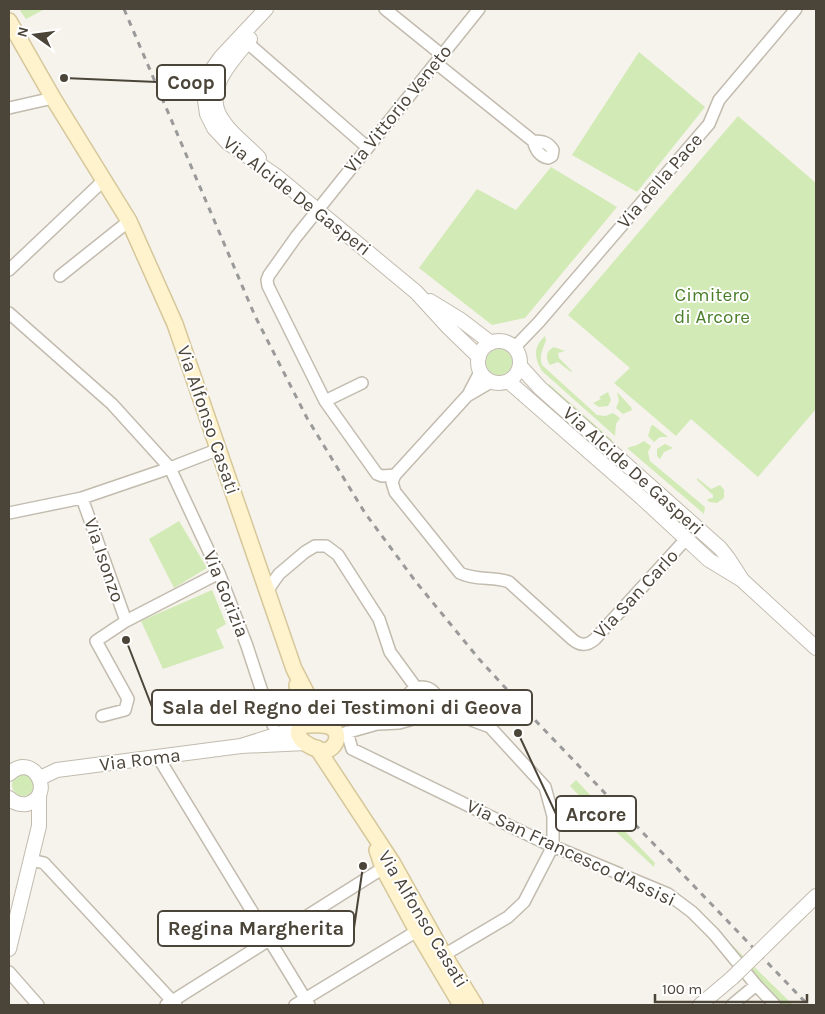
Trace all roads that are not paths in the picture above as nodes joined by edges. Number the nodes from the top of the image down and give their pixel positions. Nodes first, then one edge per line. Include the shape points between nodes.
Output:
1 (266, 9) edge
2 (276, 9) edge
3 (385, 9) edge
4 (479, 9) edge
5 (796, 9) edge
6 (9, 21) edge
7 (244, 40) junction
8 (439, 59) junction
9 (53, 98) junction
10 (9, 108) edge
11 (534, 141) dead end
12 (367, 147) junction
13 (104, 180) junction
14 (318, 210) junction
15 (129, 221) junction
16 (9, 270) edge
17 (60, 276) dead end
18 (416, 292) junction
19 (9, 313) edge
20 (491, 343) junction
21 (514, 348) junction
22 (480, 365) junction
23 (520, 366) junction
24 (508, 381) junction
25 (491, 382) junction
26 (362, 383) dead end
27 (467, 396) junction
28 (325, 401) junction
29 (219, 449) junction
30 (170, 468) junction
31 (394, 475) junction
32 (82, 498) junction
33 (9, 513) edge
34 (686, 539) junction
35 (219, 572) junction
36 (742, 580) junction
37 (267, 591) junction
38 (126, 621) junction
39 (816, 648) edge
40 (294, 668) junction
41 (417, 689) junction
42 (406, 702) junction
43 (437, 707) junction
44 (102, 716) dead end
45 (417, 718) junction
46 (273, 724) dead end
47 (377, 724) junction
48 (322, 725) junction
49 (302, 726) junction
50 (328, 742) junction
51 (241, 746) junction
52 (158, 757) junction
53 (10, 770) edge
54 (40, 778) junction
55 (39, 795) junction
56 (9, 798) edge
57 (25, 804) junction
58 (39, 826) junction
59 (553, 846) junction
60 (31, 860) junction
61 (388, 865) junction
62 (816, 896) edge
63 (417, 930) junction
64 (268, 940) junction
65 (9, 949) edge
66 (444, 955) junction
67 (9, 972) edge
68 (756, 986) junction
69 (303, 1003) edge
70 (171, 1004) edge
71 (38, 1005) edge
72 (462, 1005) edge
73 (475, 1005) edge
74 (700, 1005) edge
75 (732, 1005) edge
76 (775, 1005) edge

1 - 7 street
2 - 7 street
3 - 8 street
4 - 8 street, Via Vittorio Veneto
5 - 21 street, Via della Pace via 719,100 709,124
6 - 9 main road, Via Alfonso Casati
7 - 12 street
7 - 14 street, Via Alcide De Gasperi via 216,63 208,75 212,85 205,100 207,114 218,134 275,174
8 - 11 street
8 - 12 street, Via Vittorio Veneto
9 - 10 street
9 - 13 main road, Via Alfonso Casati
12 - 14 street, Via Vittorio Veneto
13 - 15 main road, Via Alfonso Casati
13 - 16 street
14 - 18 street, Via Alcide De Gasperi
14 - 28 street via 268,279 268,286
15 - 17 street
15 - 29 main road, Via Alfonso Casati via 175,324
18 - 20 street, Via Alcide De Gasperi
18 - 22 street, Via Alcide De Gasperi
19 - 30 street, Via Gorizia via 112,404
20 - 21 street via 503,342
20 - 22 street via 483,349
21 - 23 street
22 - 25 street
22 - 27 street
23 - 24 street
23 - 36 street, Via Alcide De Gasperi via 540,388 714,543
24 - 25 street
24 - 34 street, Via Alcide De Gasperi
25 - 27 street
26 - 28 street
27 - 31 street
28 - 31 street via 375,472 382,476
29 - 30 street
29 - 37 main road, Via Alfonso Casati
30 - 32 street
30 - 35 street, Via Gorizia
31 - 34 street, Via San Carlo via 395,492 460,573 473,578 509,582 580,644 588,644 595,639
32 - 33 street
32 - 38 street, Via Isonzo
34 - 36 street, Via Alcide De Gasperi via 709,560
35 - 38 street
35 - 46 street, Via Gorizia
36 - 39 street, Via Alcide De Gasperi
37 - 40 main road, Via Alfonso Casati
37 - 41 street via 279,574 305,552 314,546 326,546 338,556 379,619 390,652
38 - 44 street via 96,641 128,699 125,710
40 - 48 main road
40 - 49 main road
41 - 42 street
41 - 43 street via 431,691 437,699
42 - 45 street via 408,710
42 - 47 street
43 - 45 street via 432,716
43 - 59 street via 490,727 545,786 553,816
45 - 47 street
47 - 50 street
48 - 49 main road
48 - 50 main road via 330,727
49 - 50 main road via 298,736
49 - 51 street
50 - 51 street
50 - 59 street, Via San Francesco d'Assisi via 352,749
50 - 61 main road, Via Alfonso Casati
51 - 52 street, Via Roma
52 - 54 street, Via Roma via 57,770
52 - 64 street
53 - 54 street via 28,768
54 - 55 street
55 - 57 street
55 - 58 street
56 - 57 street
57 - 58 street
58 - 60 street
59 - 66 street via 519,907
59 - 68 street, Via San Francesco d'Assisi via 668,894 714,934
60 - 65 street
60 - 70 street via 44,863
61 - 63 main road, Via Alfonso Casati
61 - 64 street
61 - 66 main road, Via Alfonso Casati
62 - 74 street, bridge
63 - 69 street
63 - 72 main road, Via Alfonso Casati
64 - 69 street
64 - 70 street
66 - 73 main road, Via Alfonso Casati
67 - 71 street
68 - 75 street
68 - 76 street, Via San Francesco d'Assisi

